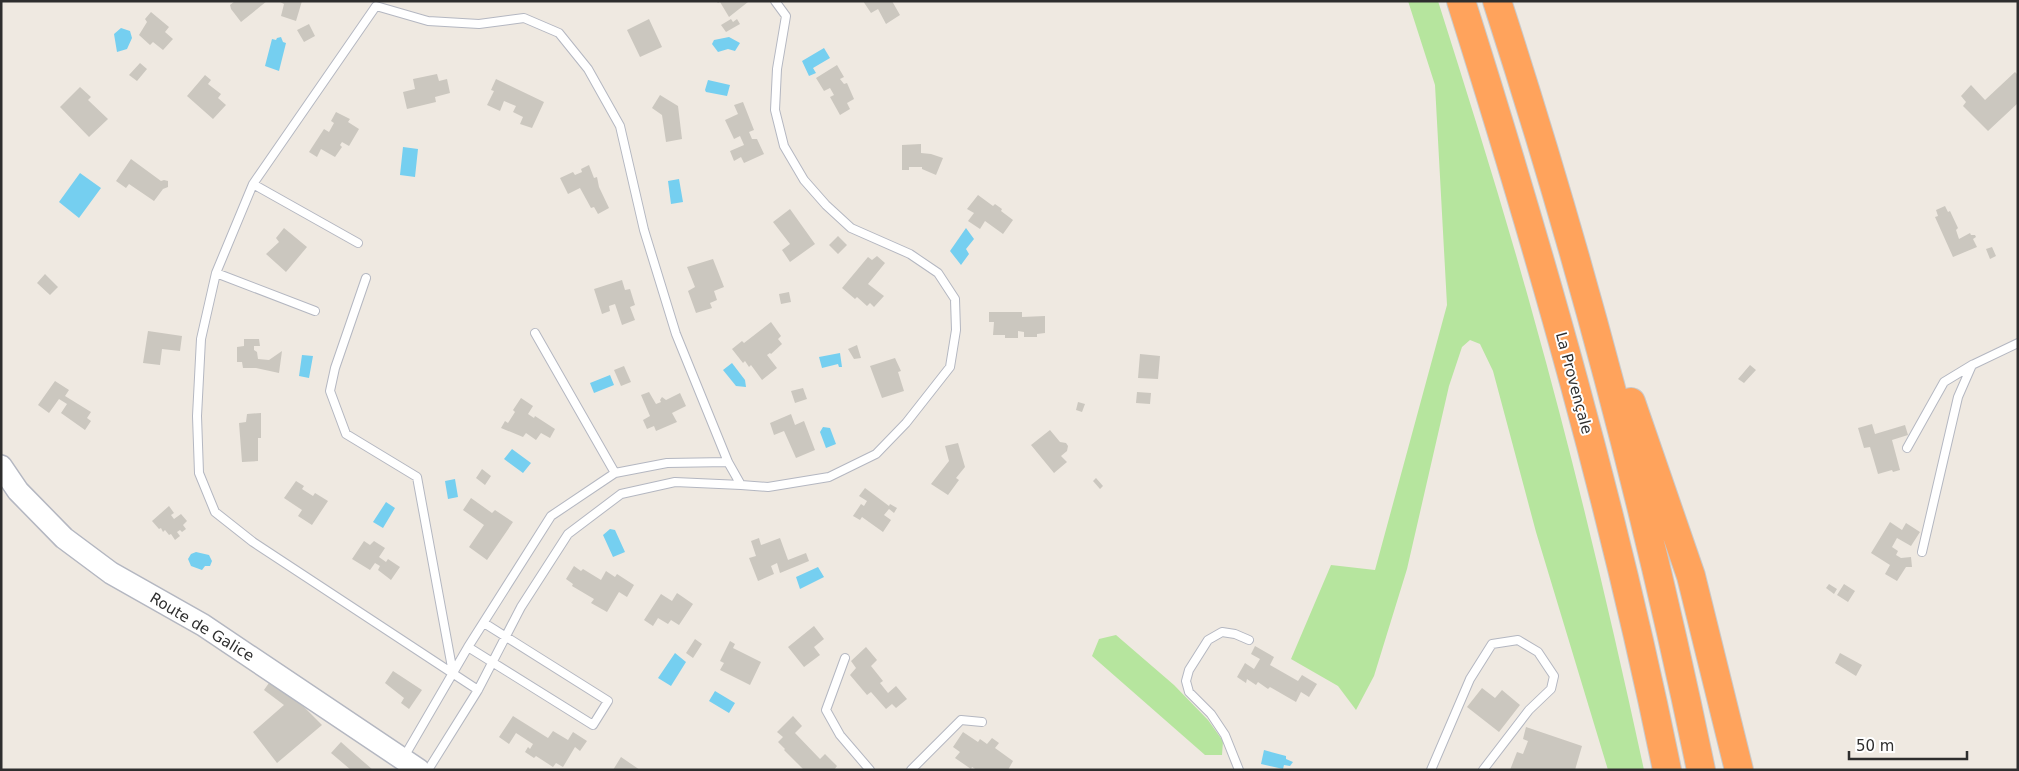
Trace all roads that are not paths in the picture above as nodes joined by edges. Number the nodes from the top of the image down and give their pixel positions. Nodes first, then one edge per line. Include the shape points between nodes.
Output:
1 (775, 1) edge
2 (1461, 1) edge
3 (1497, 1) edge
4 (377, 4) edge
5 (253, 184) junction
6 (1554, 186) junction
7 (358, 243) dead end
8 (216, 273) junction
9 (366, 278) dead end
10 (314, 311) dead end
11 (535, 333) dead end
12 (2018, 344) edge
13 (1972, 365) junction
14 (1907, 448) dead end
15 (728, 462) junction
16 (1, 466) edge
17 (615, 474) junction
18 (741, 485) junction
19 (1922, 552) dead end
20 (484, 623) junction
21 (506, 637) junction
22 (1249, 640) dead end
23 (468, 647) junction
24 (846, 658) dead end
25 (493, 662) junction
26 (453, 673) junction
27 (478, 690) junction
28 (982, 722) dead end
29 (411, 764) edge
30 (428, 770) edge
31 (870, 770) edge
32 (911, 770) edge
33 (1238, 770) edge
34 (1431, 770) edge
35 (1482, 770) edge
36 (1667, 770) edge
37 (1701, 770) edge
38 (1739, 770) edge

1 - 18 lane via 786,16 777,69 775,110 784,146 804,180 851,228 910,254 938,273 955,299 956,330 950,367 906,423 876,454 829,477 768,486
2 - 36 highway, La Provençale via 1521,194 1578,398 1650,686
3 - 6 highway
4 - 5 lane
4 - 15 lane via 428,21 478,24 524,18 559,33 588,69 620,126 644,230 676,334
5 - 7 lane
5 - 8 lane
6 - 37 highway via 1622,426
6 - 38 highway via 1691,576
8 - 10 lane
8 - 26 lane via 201,339 197,416 199,473 215,512 253,542
9 - 26 lane via 334,368 330,391 346,434 417,477
11 - 17 lane
12 - 13 lane
13 - 14 lane via 1944,382
13 - 19 lane via 1958,397
15 - 17 lane via 668,463
15 - 18 lane
16 - 29 main road, Route de Galice via 18,492 64,538 111,574 202,625
17 - 20 lane via 551,516
18 - 21 lane via 675,482 621,494 568,534 521,607
20 - 21 lane
20 - 23 lane
21 - 25 lane
21 - 25 lane via 608,701 593,725
22 - 33 lane via 1222,632 1208,640 1189,670 1186,681 1189,692 1225,734
23 - 25 lane
23 - 26 lane
24 - 31 lane via 826,710 840,735
25 - 27 lane
26 - 27 lane
26 - 29 lane via 432,712
27 - 30 lane
28 - 32 lane via 961,720
34 - 35 lane via 1470,678 1492,644 1518,640 1538,652 1554,676 1551,689

